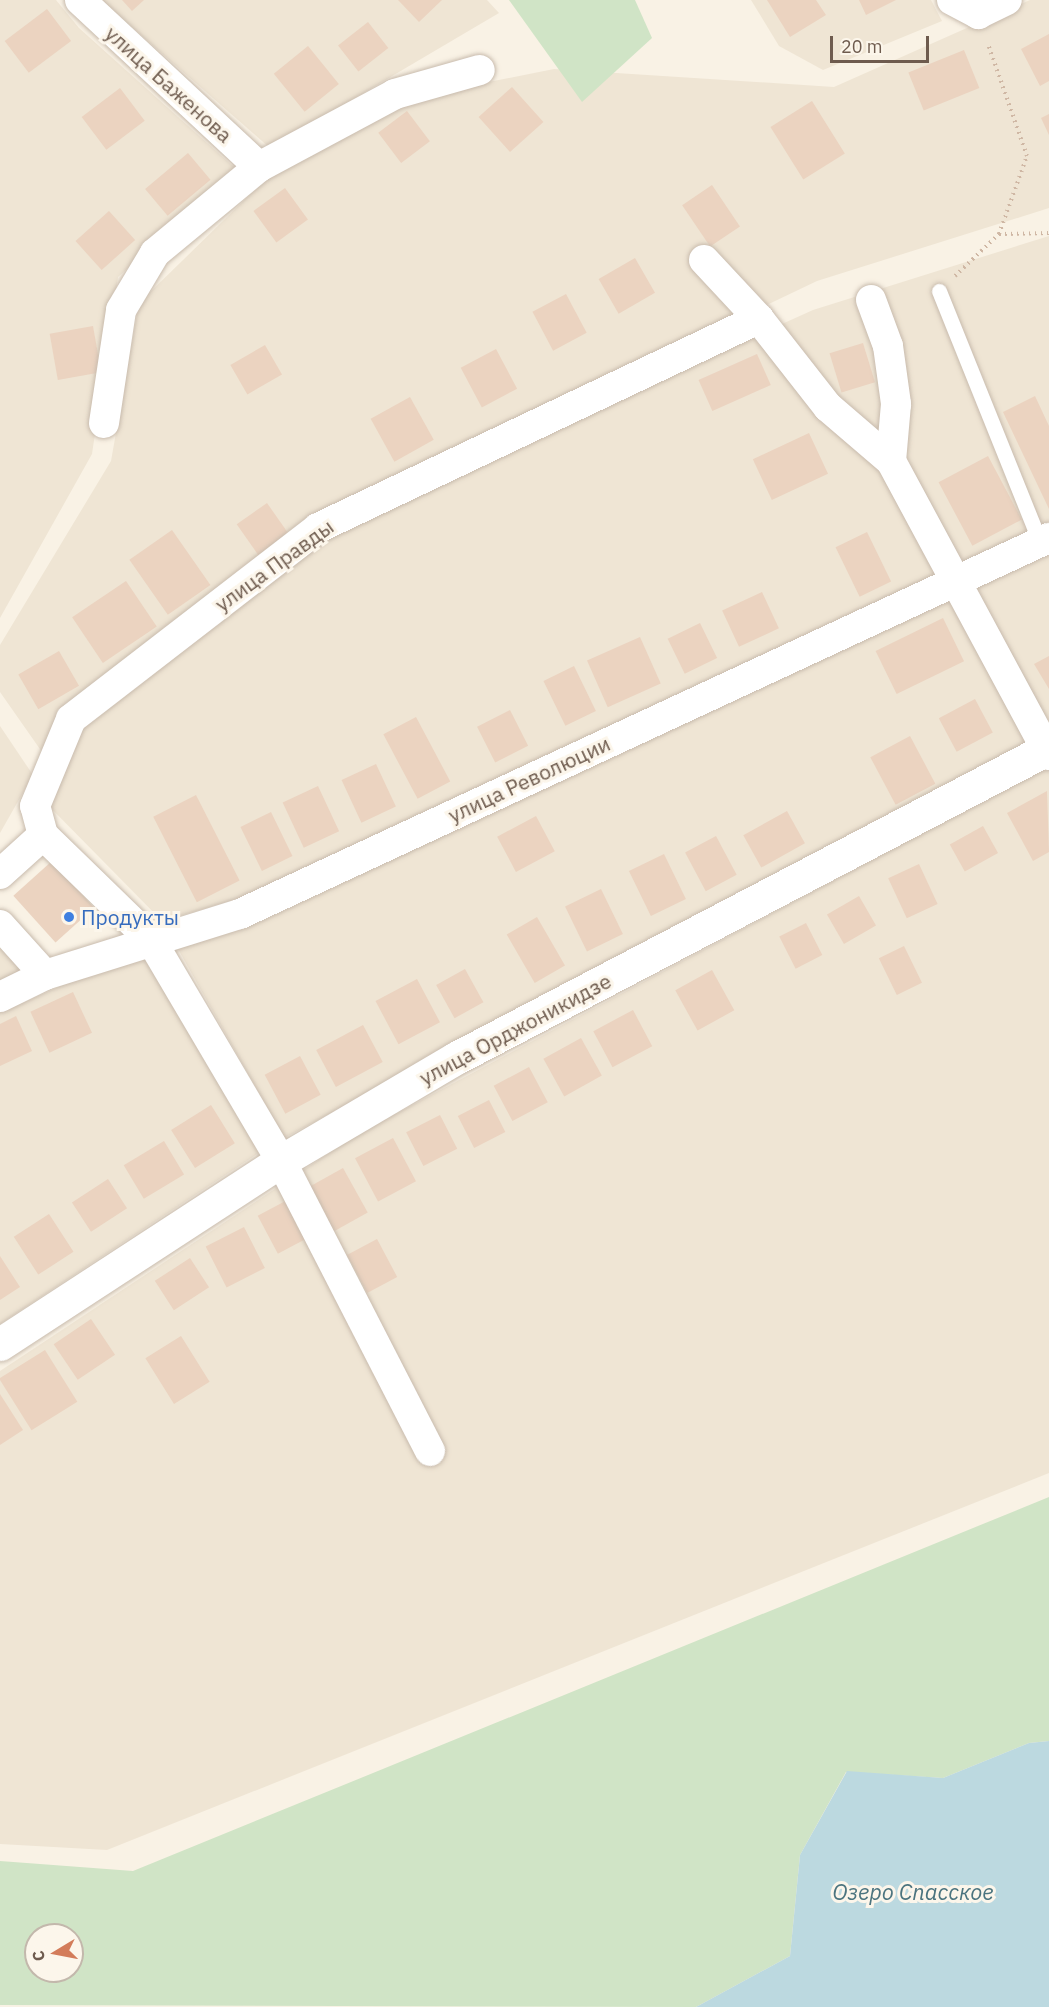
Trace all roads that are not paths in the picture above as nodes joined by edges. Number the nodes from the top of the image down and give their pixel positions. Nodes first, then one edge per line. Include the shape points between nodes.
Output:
1 (80, 0) edge
2 (1007, 0) edge
3 (965, 7) edge
4 (480, 70) dead end
5 (259, 167) junction
6 (704, 260) dead end
7 (939, 291) road end
8 (871, 300) dead end
9 (759, 320) junction
10 (104, 423) dead end
11 (891, 461) junction
12 (1045, 540) edge
13 (953, 583) junction
14 (1048, 751) edge
15 (43, 835) junction
16 (0, 874) edge
17 (0, 925) edge
18 (151, 940) junction
19 (45, 975) junction
20 (0, 996) edge
21 (281, 1161) junction
22 (0, 1344) edge
23 (430, 1450) dead end

1 - 5 street, улица Баженова
2 - 3 street
4 - 5 street via 395,94
5 - 10 street via 155,253 120,310
6 - 9 street
7 - 12 lane
8 - 11 street via 888,346 896,404
9 - 11 street via 828,407
9 - 15 street, улица Правды via 318,528 71,719 35,806
11 - 13 street
12 - 13 street, улица Революции
13 - 14 street
13 - 18 street, улица Революции via 240,914
14 - 21 street, улица Орджоникидзе via 456,1058
15 - 16 street
15 - 18 street
17 - 19 street
18 - 19 street, улица Революции
18 - 21 street
19 - 20 street, улица Революции
21 - 22 street, улица Орджоникидзе
21 - 23 street

